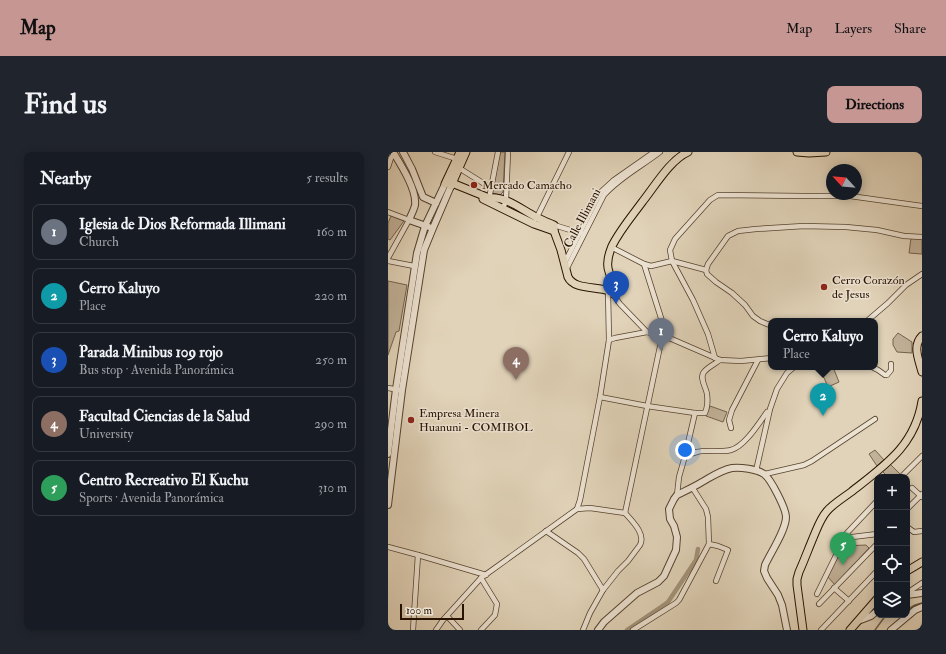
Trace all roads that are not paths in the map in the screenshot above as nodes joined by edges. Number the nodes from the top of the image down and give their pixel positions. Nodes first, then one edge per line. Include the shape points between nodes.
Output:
1 (403, 152) edge
2 (435, 152) edge
3 (466, 152) edge
4 (498, 152) edge
5 (508, 152) edge
6 (569, 152) edge
7 (654, 152) edge
8 (660, 152) edge
9 (797, 152) edge
10 (826, 152) edge
11 (394, 153) edge
12 (685, 153) edge
13 (458, 155) edge
14 (388, 167) edge
15 (459, 168) junction
16 (449, 183) junction
17 (491, 188) junction
18 (488, 199) junction
19 (506, 200) junction
20 (436, 203) junction
21 (922, 206) edge
22 (503, 209) junction
23 (388, 212) edge
24 (409, 220) junction
25 (536, 221) junction
26 (425, 226) junction
27 (433, 228) junction
28 (554, 228) junction
29 (583, 233) junction
30 (922, 237) edge
31 (611, 247) junction
32 (388, 258) edge
33 (388, 261) edge
34 (672, 261) junction
35 (644, 264) junction
36 (414, 266) junction
37 (565, 267) junction
38 (706, 270) junction
39 (922, 274) edge
40 (612, 291) junction
41 (870, 318) edge
42 (768, 324) edge
43 (647, 332) junction
44 (922, 336) edge
45 (664, 337) junction
46 (609, 340) junction
47 (715, 358) junction
48 (768, 358) edge
49 (720, 360) junction
50 (758, 360) junction
51 (892, 364) dead end
52 (790, 370) edge
53 (878, 370) edge
54 (922, 372) edge
55 (388, 388) edge
56 (399, 390) junction
57 (600, 397) junction
58 (922, 401) edge
59 (647, 406) junction
60 (770, 409) junction
61 (694, 412) junction
62 (875, 419) dead end
63 (731, 428) dead end
64 (388, 454) edge
65 (685, 456) junction
66 (922, 456) edge
67 (390, 470) edge
68 (756, 471) junction
69 (765, 474) junction
70 (904, 474) edge
71 (692, 487) junction
72 (912, 488) dead end
73 (677, 495) junction
74 (922, 496) edge
75 (874, 504) edge
76 (388, 505) edge
77 (910, 506) edge
78 (577, 509) junction
79 (625, 513) junction
80 (910, 529) edge
81 (546, 531) junction
82 (922, 531) edge
83 (874, 534) edge
84 (844, 538) junction
85 (709, 544) junction
86 (875, 546) edge
87 (388, 547) edge
88 (418, 555) junction
89 (922, 562) edge
90 (910, 569) edge
91 (874, 573) edge
92 (486, 575) junction
93 (481, 578) junction
94 (716, 581) dead end
95 (922, 583) edge
96 (834, 588) junction
97 (603, 590) junction
98 (910, 592) edge
99 (922, 593) edge
100 (817, 594) dead end
101 (910, 594) edge
102 (849, 601) junction
103 (874, 602) edge
104 (819, 604) dead end
105 (922, 606) edge
106 (874, 614) edge
107 (447, 616) junction
108 (858, 621) junction
109 (413, 630) edge
110 (436, 630) edge
111 (460, 630) edge
112 (482, 630) edge
113 (583, 630) edge
114 (598, 630) edge
115 (633, 630) edge
116 (787, 630) edge
117 (803, 630) edge
118 (821, 630) edge
119 (850, 630) edge
120 (891, 630) edge

1 - 20 street via 423,197
2 - 13 street
3 - 15 main road
4 - 17 street
5 - 19 street
6 - 25 street
7 - 29 street, Calle Illimani via 601,192
8 - 29 street, Calle Illimani via 604,195
9 - 10 main road
11 - 14 street
11 - 24 street via 404,169 414,195 415,204
12 - 31 main road via 673,162
13 - 16 main road
15 - 16 main road
15 - 17 street
16 - 18 main road
16 - 20 street
16 - 27 street
17 - 18 street
18 - 19 main road via 495,197
18 - 22 main road
19 - 22 street
19 - 25 main road
20 - 26 street
21 - 34 street via 850,196 718,194 676,239 670,250
22 - 25 main road
23 - 24 street
24 - 26 street
24 - 32 street
25 - 28 main road
26 - 27 street
26 - 36 street
27 - 56 street via 424,250
28 - 29 street
28 - 37 main road
29 - 37 street, Calle Illimani
30 - 38 street via 846,227 804,226 738,231 728,236
31 - 35 street
31 - 40 main road via 608,268
33 - 36 street
34 - 35 street via 651,266
34 - 38 street
34 - 47 street via 698,311
35 - 45 street
36 - 56 street
37 - 40 main road via 572,283
38 - 42 street via 710,277 732,292 753,316
39 - 41 street via 906,285
40 - 43 street via 620,304
40 - 46 street
43 - 45 street
43 - 46 street
44 - 54 main road via 916,347
45 - 47 street
45 - 59 street
46 - 57 street
47 - 49 street
48 - 50 street
49 - 50 street
49 - 61 street via 704,372 702,378 707,393 708,406 705,413
50 - 63 street via 732,410 729,420
51 - 53 street via 887,375
52 - 60 street via 777,389
55 - 56 street
56 - 64 street
56 - 67 street
57 - 59 street
57 - 78 street
58 - 117 main road via 914,428 899,452 827,510 818,524 799,572 797,585
59 - 61 street
59 - 79 street
60 - 65 street via 739,446 731,450 698,452
60 - 68 street
61 - 65 street
62 - 69 street via 804,465
65 - 73 street
66 - 70 street
67 - 76 street
68 - 69 street
68 - 71 street via 730,468
69 - 116 street via 786,516 764,571 782,604
71 - 73 street
71 - 85 street via 706,509
72 - 74 street
73 - 114 street via 669,509 677,538 676,550 664,576 637,593
74 - 77 street
75 - 84 street
78 - 79 street via 590,508
78 - 81 street
79 - 97 street via 638,530 642,542
80 - 82 street via 914,532
81 - 92 street
81 - 97 street via 584,559
83 - 84 street
84 - 100 street
85 - 94 street via 728,550
85 - 115 street via 679,600
86 - 96 street
87 - 88 street
88 - 92 street
88 - 109 street
89 - 90 main road
91 - 102 street
92 - 93 street
93 - 107 street
93 - 112 street via 497,604 495,615
95 - 98 street
96 - 102 street
96 - 104 street
97 - 113 street
99 - 101 street
102 - 118 street
103 - 108 main road
105 - 120 street
106 - 108 street
107 - 110 street
107 - 111 street
108 - 119 main road

